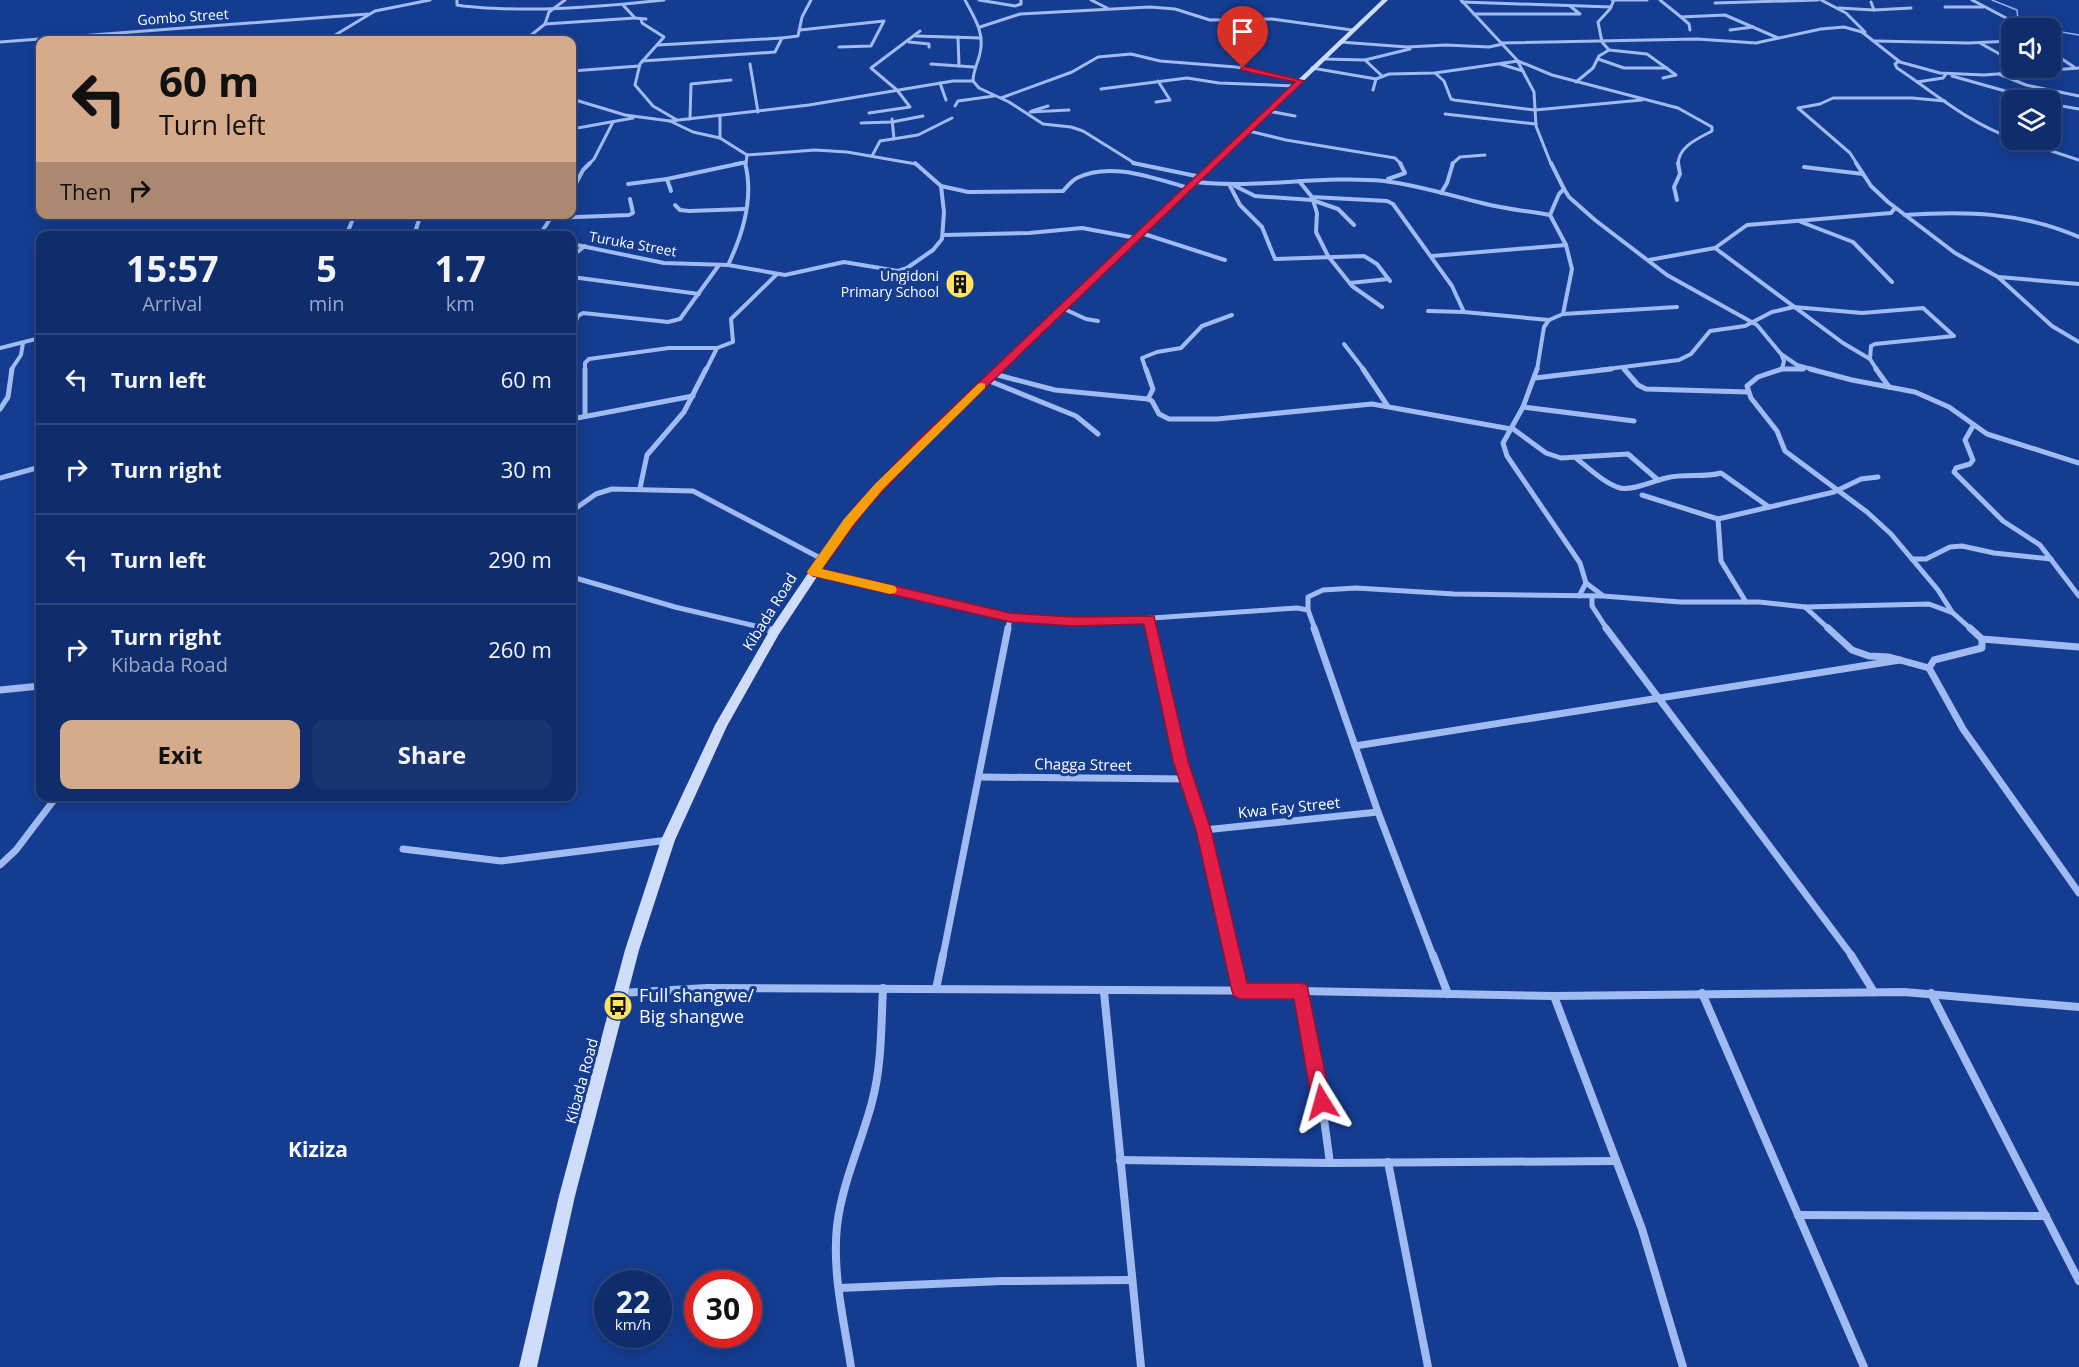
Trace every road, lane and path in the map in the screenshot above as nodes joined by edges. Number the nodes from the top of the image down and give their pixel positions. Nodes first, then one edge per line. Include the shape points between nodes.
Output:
1 (430, 0) edge
2 (457, 0) edge
3 (565, 0) edge
4 (664, 0) edge
5 (810, 0) edge
6 (965, 0) edge
7 (979, 0) edge
8 (1021, 0) edge
9 (1091, 0) edge
10 (1385, 0) edge
11 (1613, 0) edge
12 (1647, 0) edge
13 (1660, 0) edge
14 (1819, 0) edge
15 (1972, 0) edge
16 (1462, 1) edge
17 (1871, 2) dead end
18 (1507, 3) junction
19 (1715, 3) dead end
20 (623, 5) junction
21 (1569, 5) junction
22 (1611, 7) junction
23 (1984, 7) junction
24 (554, 8) junction
25 (1838, 8) junction
26 (1911, 8) dead end
27 (1945, 8) dead end
28 (1110, 10) junction
29 (1874, 10) junction
30 (368, 14) junction
31 (1474, 14) junction
32 (1532, 14) junction
33 (1681, 17) junction
34 (635, 18) junction
35 (640, 18) junction
36 (2005, 18) edge
37 (646, 19) dead end
38 (545, 24) junction
39 (980, 27) junction
40 (1753, 27) junction
41 (1355, 28) junction
42 (800, 30) junction
43 (1690, 30) dead end
44 (1730, 30) dead end
45 (920, 31) dead end
46 (1865, 32) junction
47 (79, 36) edge
48 (333, 36) edge
49 (530, 36) edge
50 (916, 36) junction
51 (958, 37) junction
52 (782, 38) junction
53 (981, 38) junction
54 (36, 39) edge
55 (1778, 39) junction
56 (1875, 41) junction
57 (2001, 41) edge
58 (0, 42) edge
59 (908, 42) junction
60 (1340, 42) junction
61 (1602, 42) junction
62 (1979, 42) junction
63 (1503, 43) junction
64 (657, 45) junction
65 (839, 47) dead end
66 (929, 47) dead end
67 (1419, 47) junction
68 (1609, 50) junction
69 (2001, 55) edge
70 (2061, 58) edge
71 (1323, 59) junction
72 (1598, 59) junction
73 (1365, 60) junction
74 (642, 61) junction
75 (1518, 61) junction
76 (1899, 61) junction
77 (1493, 63) junction
78 (750, 64) dead end
79 (931, 64) dead end
80 (639, 66) junction
81 (959, 66) junction
82 (974, 67) junction
83 (1667, 68) junction
84 (2077, 68) edge
85 (1312, 69) junction
86 (2061, 69) edge
87 (576, 71) edge
88 (1523, 71) junction
89 (1996, 72) junction
90 (2001, 72) edge
91 (1435, 73) junction
92 (1946, 74) junction
93 (1381, 75) junction
94 (1663, 78) dead end
95 (1376, 79) junction
96 (731, 80) dead end
97 (973, 81) junction
98 (1158, 81) junction
99 (1576, 82) junction
100 (1917, 82) junction
101 (940, 83) junction
102 (1297, 83) junction
103 (1101, 89) dead end
104 (897, 90) junction
105 (1373, 90) dead end
106 (2002, 90) edge
107 (994, 96) junction
108 (2079, 96) edge
109 (1001, 98) junction
110 (576, 100) edge
111 (946, 100) dead end
112 (1644, 100) junction
113 (1945, 101) junction
114 (1156, 102) dead end
115 (955, 106) dead end
116 (1048, 106) dead end
117 (2061, 106) edge
118 (2079, 109) edge
119 (1069, 110) dead end
120 (1535, 110) junction
121 (1268, 111) junction
122 (758, 112) junction
123 (891, 112) junction
124 (869, 113) dead end
125 (1028, 113) junction
126 (1445, 114) dead end
127 (720, 116) junction
128 (923, 116) dead end
129 (1295, 116) dead end
130 (636, 117) junction
131 (952, 118) dead end
132 (690, 119) junction
133 (678, 120) junction
134 (670, 121) junction
135 (892, 122) junction
136 (613, 123) junction
137 (861, 123) dead end
138 (1536, 124) junction
139 (576, 128) edge
140 (1249, 131) junction
141 (2001, 135) edge
142 (720, 138) junction
143 (894, 139) junction
144 (2048, 150) edge
145 (747, 155) junction
146 (1485, 155) dead end
147 (872, 156) junction
148 (2079, 160) edge
149 (745, 162) junction
150 (1804, 167) dead end
151 (1863, 174) junction
152 (667, 179) junction
153 (1299, 181) junction
154 (1382, 181) junction
155 (1195, 182) junction
156 (576, 183) edge
157 (628, 184) dead end
158 (941, 186) junction
159 (1232, 186) junction
160 (1564, 189) junction
161 (671, 191) dead end
162 (1441, 193) junction
163 (630, 199) dead end
164 (1312, 199) junction
165 (1677, 200) dead end
166 (675, 206) dead end
167 (1895, 208) junction
168 (745, 209) junction
169 (1891, 213) junction
170 (1550, 215) junction
171 (576, 216) edge
172 (1906, 216) junction
173 (1797, 220) junction
174 (1354, 225) dead end
175 (944, 235) junction
176 (1138, 235) junction
177 (2079, 237) edge
178 (576, 245) edge
179 (1566, 245) junction
180 (585, 246) junction
181 (1714, 248) junction
182 (576, 253) edge
183 (1432, 256) junction
184 (1330, 257) junction
185 (1225, 260) dead end
186 (1649, 260) junction
187 (719, 265) junction
188 (728, 265) junction
189 (777, 274) junction
190 (1998, 277) junction
191 (576, 278) edge
192 (1892, 282) dead end
193 (1350, 283) junction
194 (2079, 284) edge
195 (699, 294) junction
196 (1382, 307) dead end
197 (1677, 307) dead end
198 (1794, 307) junction
199 (1062, 308) junction
200 (1428, 311) dead end
201 (1464, 312) junction
202 (1563, 314) junction
203 (1232, 315) dead end
204 (1549, 320) junction
205 (576, 321) edge
206 (1098, 321) dead end
207 (1752, 321) junction
208 (36, 339) edge
209 (2079, 342) edge
210 (23, 343) junction
211 (1344, 344) dead end
212 (0, 348) edge
213 (717, 348) junction
214 (1780, 354) junction
215 (1869, 359) junction
216 (1624, 368) junction
217 (1782, 369) junction
218 (1809, 369) junction
219 (991, 377) junction
220 (1535, 378) junction
221 (1889, 387) junction
222 (10, 390) junction
223 (1748, 392) junction
224 (0, 393) edge
225 (693, 396) junction
226 (1148, 399) junction
227 (1387, 405) junction
228 (1523, 408) junction
229 (0, 409) edge
230 (585, 415) junction
231 (576, 418) edge
232 (1634, 421) dead end
233 (1973, 426) junction
234 (1511, 428) junction
235 (1098, 434) dead end
236 (1577, 459) junction
237 (2079, 463) edge
238 (36, 468) edge
239 (1878, 477) dead end
240 (0, 478) edge
241 (1658, 480) junction
242 (640, 488) junction
243 (1838, 489) junction
244 (1642, 495) dead end
245 (1769, 507) junction
246 (576, 508) edge
247 (1718, 519) junction
248 (822, 559) junction
249 (1912, 559) junction
250 (2051, 559) junction
251 (813, 572) junction
252 (576, 578) edge
253 (1586, 583) junction
254 (1579, 596) junction
255 (1592, 596) junction
256 (1603, 596) junction
257 (2079, 596) edge
258 (1746, 602) junction
259 (1804, 607) junction
260 (1308, 610) junction
261 (1953, 613) junction
262 (1010, 618) junction
263 (1150, 619) junction
264 (775, 631) junction
265 (1982, 639) junction
266 (2079, 647) edge
267 (1900, 660) junction
268 (1929, 668) junction
269 (36, 686) edge
270 (0, 690) edge
271 (1658, 697) junction
272 (1355, 746) junction
273 (979, 777) junction
274 (1186, 779) junction
275 (53, 801) edge
276 (1378, 812) junction
277 (1204, 830) junction
278 (668, 840) junction
279 (403, 849) dead end
280 (0, 866) edge
281 (2079, 893) edge
282 (884, 988) junction
283 (936, 989) junction
284 (1240, 991) junction
285 (1301, 991) junction
286 (1104, 992) junction
287 (1874, 992) junction
288 (621, 993) junction
289 (1702, 993) junction
290 (1930, 993) junction
291 (1448, 994) junction
292 (1554, 996) junction
293 (2079, 1006) edge
294 (1120, 1160) junction
295 (1615, 1161) junction
296 (1388, 1162) junction
297 (1330, 1163) junction
298 (1798, 1215) junction
299 (2046, 1216) junction
300 (1132, 1280) junction
301 (2079, 1281) edge
302 (840, 1288) junction
303 (528, 1367) edge
304 (851, 1367) edge
305 (1141, 1367) edge
306 (1428, 1367) edge
307 (1683, 1367) edge
308 (1864, 1367) edge

1 - 30 street via 380,8
2 - 24 street via 457,5 475,8
3 - 24 street
4 - 20 street
5 - 42 street
6 - 39 street
7 - 8 street via 1015,6
9 - 28 street
10 - 41 main road, Kibada Road
11 - 12 street
11 - 22 street
13 - 33 street
14 - 19 street
14 - 25 street
15 - 23 street
16 - 18 street
16 - 31 street
17 - 29 street
18 - 21 street
18 - 32 street
20 - 24 street
20 - 34 street
21 - 22 street
21 - 32 street via 1580,14
22 - 61 street via 1598,22
23 - 27 street
23 - 36 street
24 - 38 street
25 - 29 street
25 - 46 street
26 - 29 street
28 - 39 street via 1020,14
28 - 41 street via 1161,7 1210,20 1272,20
30 - 47 street, Gombo Street
30 - 48 street
31 - 32 street
31 - 63 street
33 - 40 street via 1725,15
33 - 43 street
34 - 35 street
34 - 38 street
35 - 37 street
35 - 64 street via 664,37
38 - 49 street
39 - 53 street
40 - 44 street
40 - 55 street
41 - 60 main road, Kibada Road
42 - 52 street via 798,36
42 - 65 street via 884,21 871,46
45 - 50 street
46 - 55 street via 1833,27
46 - 56 street
50 - 51 street
50 - 59 street
51 - 53 street
51 - 81 street
52 - 64 street
52 - 74 street via 777,51 771,54
53 - 82 street via 981,51
54 - 58 street, Gombo Street
55 - 61 street via 1752,44 1697,39
56 - 62 street
56 - 76 street
57 - 62 street
59 - 66 street
59 - 104 street via 872,68
60 - 67 street
60 - 71 main road, Kibada Road
61 - 63 street
61 - 68 street
62 - 69 street
63 - 67 street via 1489,47
63 - 75 street
64 - 74 street
67 - 73 street
68 - 72 street
68 - 83 street via 1647,54
70 - 84 street
71 - 73 street
71 - 85 main road, Kibada Road
72 - 83 street via 1624,68
72 - 99 street
73 - 93 street
74 - 80 street
75 - 77 street
75 - 88 street
75 - 99 street
76 - 92 street
76 - 100 street via 1895,66
77 - 88 street
77 - 91 street
78 - 122 street
79 - 81 street
80 - 87 street
80 - 133 street via 635,80 639,92 664,114
81 - 82 street
82 - 97 street
83 - 94 street via 1676,75
84 - 86 street
85 - 95 street
85 - 102 main road, Kibada Road
88 - 120 street via 1534,92
89 - 90 street
89 - 92 street
89 - 108 street via 2026,85
91 - 93 street
91 - 120 street via 1444,81 1451,99
92 - 100 street via 1943,78
92 - 106 street
93 - 95 street
95 - 105 street
96 - 132 street via 691,84
97 - 101 street
97 - 107 street
98 - 102 street via 1187,78 1219,83
98 - 103 street
98 - 114 street via 1170,100
99 - 112 street
100 - 113 street
101 - 104 street
101 - 111 street
102 - 109 street via 1236,67 1160,62 1131,54 1098,57 1072,72
102 - 121 main road, Kibada Road
104 - 122 street
104 - 123 street via 910,107
107 - 109 street
107 - 115 street via 958,100
109 - 125 street
110 - 130 street
112 - 120 street
112 - 165 street via 1678,108 1713,128 1678,156 1680,174 1674,187
113 - 141 street
113 - 151 street via 1833,98 1798,108 1850,153
116 - 125 street
117 - 118 street
119 - 125 street
120 - 138 street
121 - 129 street
121 - 140 main road, Kibada Road
122 - 127 street
123 - 124 street
123 - 135 street
125 - 155 street via 1043,124 1083,131 1135,164
126 - 138 street
127 - 132 street
127 - 142 street
128 - 135 street
130 - 134 street
130 - 136 street
131 - 143 street via 918,135
132 - 133 street
133 - 134 street
134 - 142 street via 693,132
135 - 137 street
135 - 143 street
136 - 139 street
136 - 156 street
138 - 160 street
140 - 154 street via 1398,160 1405,173
140 - 155 main road, Kibada Road
142 - 145 street
143 - 147 street via 880,141
144 - 148 street
145 - 147 street via 815,150
145 - 149 street
146 - 162 street via 1454,159 1451,176
147 - 158 street via 916,163
149 - 152 street
149 - 168 street
150 - 151 street
151 - 167 street
152 - 157 street
152 - 161 street
153 - 154 street
153 - 159 street
153 - 164 street
154 - 162 street
155 - 158 street via 1114,172 1080,177 1059,192 974,192
155 - 159 street
155 - 176 main road, Kibada Road
158 - 175 street
159 - 164 street via 1255,196
159 - 184 street via 1240,205 1262,227 1275,259
160 - 170 street
160 - 186 street via 1589,215
162 - 170 street
163 - 171 street via 633,213 629,215
164 - 174 street via 1338,209
164 - 183 street via 1387,201
164 - 184 street via 1317,215 1316,232
166 - 168 street via 688,211
167 - 169 street
167 - 172 street
168 - 188 street via 744,226
169 - 172 street
169 - 173 street
170 - 179 street
172 - 177 street via 1998,212
172 - 190 street via 1955,253
173 - 181 street via 1747,225
173 - 192 street via 1853,242
175 - 176 street via 1082,228
175 - 189 street, Turuka Street via 935,249 902,270 844,262
176 - 185 street
176 - 199 main road, Kibada Road
178 - 180 street, Turuka Street
179 - 183 street
179 - 202 street via 1572,268
180 - 182 street
180 - 187 street, Turuka Street via 672,264
181 - 186 street
181 - 198 street
183 - 201 street
184 - 193 street
184 - 193 street via 1370,258 1389,280
186 - 207 street via 1689,289
187 - 188 street, Turuka Street
187 - 195 street
188 - 189 street, Turuka Street
189 - 213 street via 730,319 733,342
190 - 194 street
190 - 209 street via 2052,326
191 - 195 street
193 - 196 street via 1367,300
195 - 205 street via 676,321 583,313
197 - 202 street
198 - 207 street
198 - 215 street
198 - 215 street via 1862,313 1923,308 1954,336 1875,344
199 - 206 street
199 - 219 main road, Kibada Road
200 - 201 street
201 - 204 street
202 - 204 street
203 - 226 street via 1202,326 1181,348 1142,358 1153,389
204 - 220 street via 1544,327
207 - 214 street
207 - 216 street via 1745,326 1710,331 1690,354 1679,360
208 - 210 street
210 - 212 street
210 - 222 street via 21,355 10,372
211 - 227 street
213 - 225 street
213 - 230 street via 669,348 589,359 585,363
214 - 217 street via 1784,361
214 - 218 street
215 - 221 street
216 - 220 street
216 - 223 street via 1646,389
217 - 218 street
217 - 223 street via 1758,377 1747,386
218 - 221 street
219 - 226 street via 1055,390
219 - 235 street via 1076,416
219 - 248 main road, Kibada Road via 879,487
220 - 228 street
221 - 233 street via 1908,390 1949,407
222 - 224 street
222 - 229 street
223 - 243 street via 1777,431 1785,451
225 - 230 street
225 - 242 street via 647,455
226 - 227 street via 1169,419 1217,419
227 - 234 street
228 - 232 street
228 - 234 street
230 - 231 street
233 - 237 street
233 - 250 street via 1965,440 1972,460 1954,472 2003,521 2034,541
234 - 236 street via 1546,453
234 - 253 street via 1504,450 1572,547
236 - 241 street via 1618,488
236 - 241 street via 1629,454
238 - 240 street
239 - 243 street
241 - 245 street via 1721,473
242 - 246 street via 608,490
242 - 248 street via 700,494
243 - 245 street
243 - 249 street via 1891,534
244 - 247 street
245 - 247 street
247 - 258 street via 1721,561
248 - 251 main road, Kibada Road
249 - 250 street via 1926,559 1950,547 1962,546
249 - 261 street
250 - 257 street
251 - 262 street
251 - 264 main road, Kibada Road
252 - 264 street
253 - 254 street
253 - 256 street
254 - 255 street
254 - 260 street via 1340,589 1323,590 1308,597
255 - 256 street
255 - 271 street via 1592,606
256 - 258 street
258 - 259 street
259 - 261 street via 1929,604
259 - 267 street via 1852,650
260 - 263 street via 1270,609
260 - 272 street
261 - 265 street
262 - 263 street
262 - 273 street
263 - 274 street
264 - 278 main road, Kibada Road via 721,725
265 - 266 street
265 - 268 street via 1982,648 1934,660
267 - 268 street
267 - 271 street
268 - 281 street via 1963,729
269 - 270 street
271 - 272 street
271 - 287 street via 1855,960
272 - 276 street
273 - 274 street, Chagga Street
273 - 283 street
274 - 277 street
275 - 280 street
276 - 277 street, Kwa Fay Street
276 - 291 street
277 - 284 street
278 - 279 street via 501,861
278 - 288 main road, Kibada Road
282 - 283 street
282 - 288 street via 707,988
282 - 302 street via 877,1079 843,1184 836,1228
283 - 286 street
284 - 285 street
284 - 286 street
285 - 291 street
285 - 297 street via 1316,1061
286 - 294 street
287 - 289 street
287 - 290 street
288 - 303 main road, Kibada Road via 567,1196
289 - 292 street
289 - 298 street
290 - 293 street
290 - 299 street
291 - 292 street
292 - 295 street
294 - 297 street
294 - 300 street
295 - 296 street
295 - 307 street via 1642,1228
296 - 297 street
296 - 306 street
298 - 299 street
298 - 308 street
299 - 301 street
300 - 302 street
300 - 305 street
302 - 304 street

